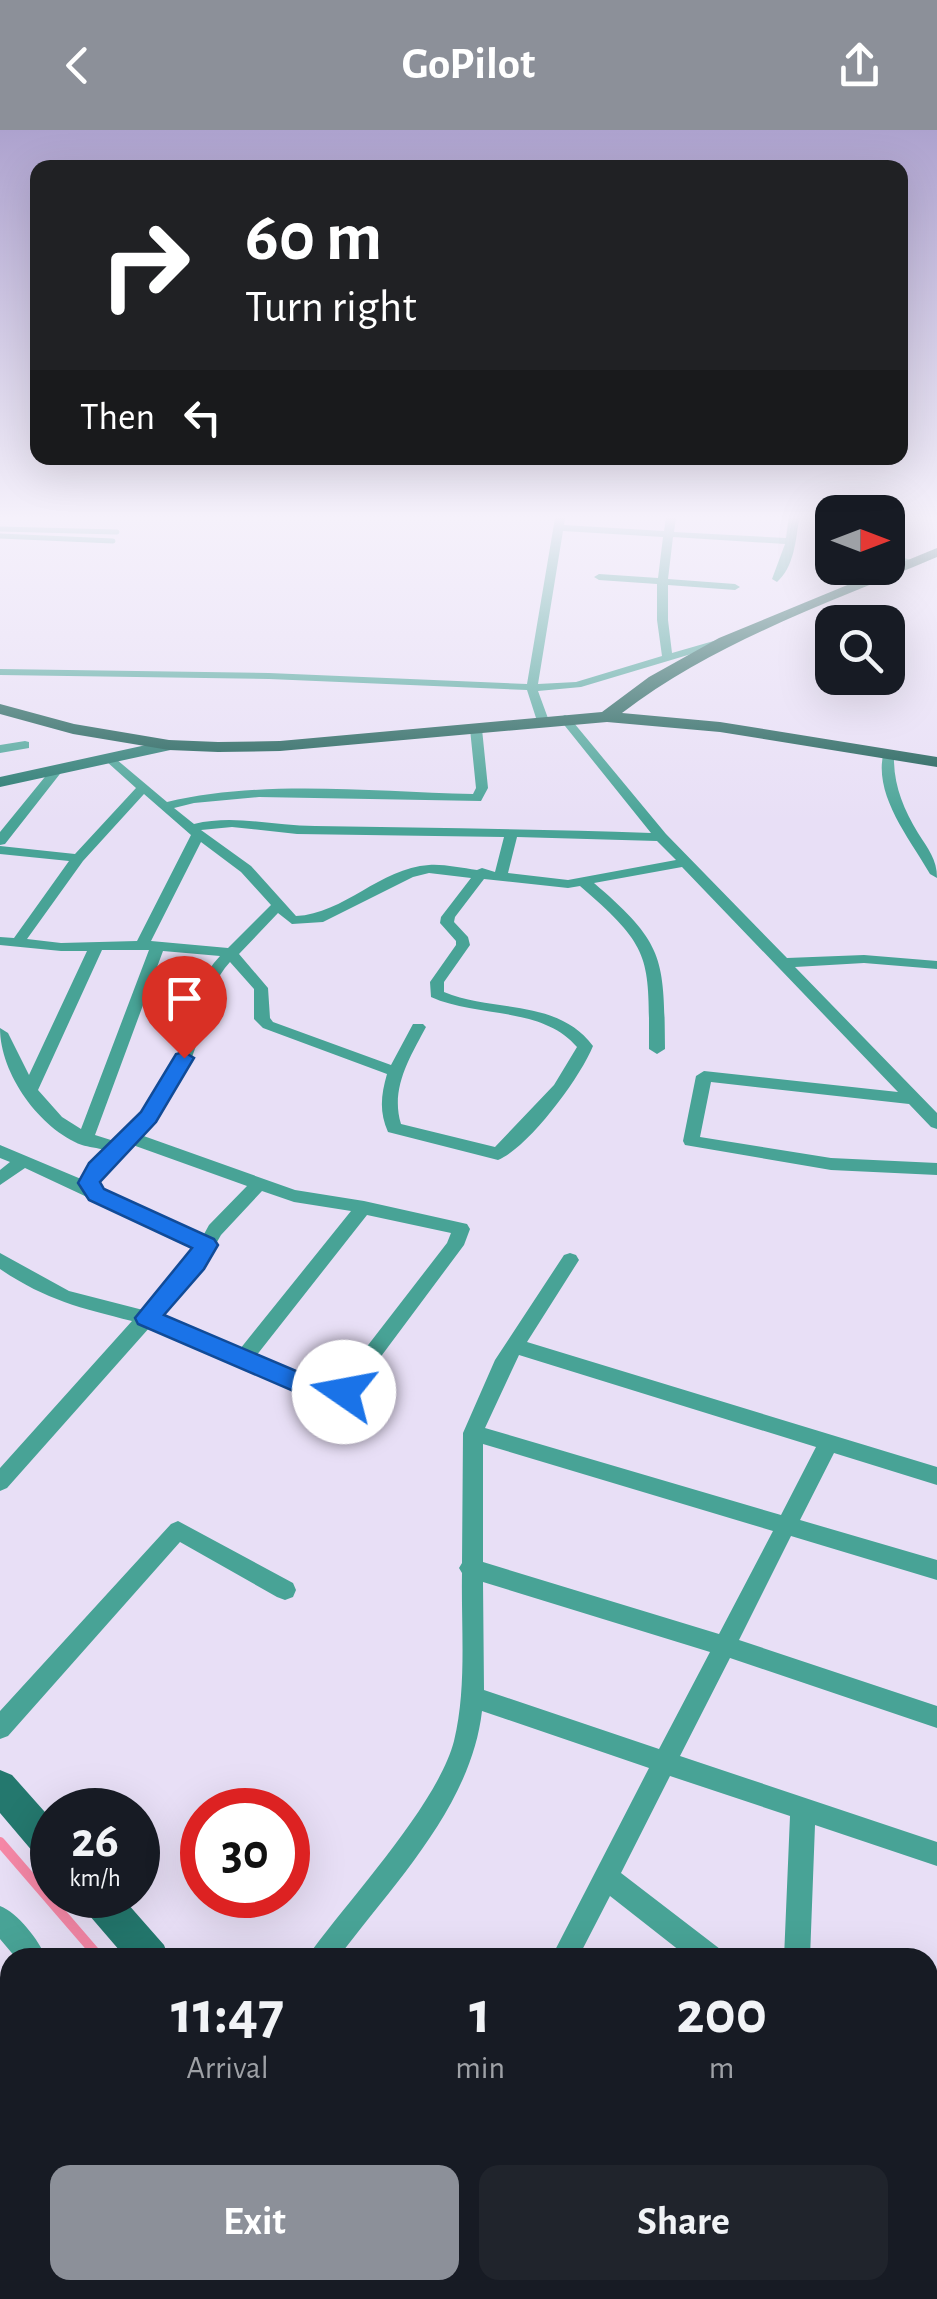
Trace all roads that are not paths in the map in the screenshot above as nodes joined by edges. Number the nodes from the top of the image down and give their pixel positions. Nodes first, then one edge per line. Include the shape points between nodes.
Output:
1 (543, 619) edge
2 (660, 619) edge
3 (776, 619) edge
4 (724, 641) junction
5 (667, 656) junction
6 (0, 672) edge
7 (532, 689) junction
8 (0, 709) edge
9 (607, 717) junction
10 (565, 719) junction
11 (543, 721) junction
12 (476, 730) junction
13 (24, 745) dead end
14 (168, 745) junction
15 (0, 749) edge
16 (110, 758) junction
17 (887, 760) junction
18 (937, 762) edge
19 (57, 770) junction
20 (937, 774) edge
21 (0, 782) edge
22 (144, 787) junction
23 (165, 806) junction
24 (512, 831) junction
25 (195, 832) junction
26 (661, 837) junction
27 (0, 841) edge
28 (0, 850) edge
29 (78, 858) junction
30 (686, 862) junction
31 (482, 872) junction
32 (937, 874) edge
33 (502, 876) junction
34 (585, 882) junction
35 (278, 906) junction
36 (0, 941) edge
37 (17, 944) junction
38 (96, 946) junction
39 (150, 946) junction
40 (230, 952) junction
41 (784, 962) junction
42 (937, 965) edge
43 (418, 1027) dead end
44 (0, 1033) edge
45 (657, 1049) dead end
46 (396, 1072) junction
47 (30, 1089) junction
48 (914, 1098) junction
49 (934, 1116) edge
50 (86, 1140) junction
51 (124, 1143) junction
52 (0, 1151) edge
53 (21, 1162) junction
54 (937, 1169) edge
55 (0, 1180) edge
56 (260, 1184) junction
57 (90, 1188) junction
58 (364, 1207) junction
59 (206, 1245) junction
60 (0, 1260) edge
61 (570, 1260) dead end
62 (147, 1318) junction
63 (514, 1346) junction
64 (243, 1358) junction
65 (473, 1434) junction
66 (829, 1442) junction
67 (937, 1476) edge
68 (0, 1482) edge
69 (787, 1523) junction
70 (470, 1568) junction
71 (937, 1570) edge
72 (285, 1590) dead end
73 (725, 1646) junction
74 (472, 1697) junction
75 (937, 1718) edge
76 (0, 1728) edge
77 (666, 1760) junction
78 (0, 1786) edge
79 (804, 1808) junction
80 (30, 1821) edge
81 (937, 1854) edge
82 (606, 1876) junction
83 (116, 1918) edge
84 (0, 1920) edge
85 (25, 1948) edge
86 (142, 1948) edge
87 (329, 1948) edge
88 (569, 1948) edge
89 (698, 1948) edge
90 (797, 1948) edge

1 - 7 street
2 - 5 street
3 - 4 main road
4 - 5 street
4 - 9 main road
5 - 7 street via 577,685
6 - 7 street
7 - 11 street
8 - 14 main road via 54,726
9 - 10 main road
9 - 17 main road via 660,723 682,734
10 - 11 main road
10 - 26 street
11 - 12 main road
12 - 14 main road via 280,746
12 - 23 street via 482,788 477,798 259,793
13 - 15 street
14 - 16 main road
16 - 19 main road
16 - 22 street
17 - 18 main road
17 - 20 main road
17 - 32 street via 899,809
19 - 21 main road
19 - 27 street
22 - 23 street
22 - 29 street
23 - 25 street
24 - 25 street via 294,830 220,820
24 - 26 street
24 - 33 street
25 - 35 street via 246,869
25 - 39 street
26 - 30 street
28 - 29 street
29 - 37 street
30 - 34 street
30 - 41 street
31 - 33 street
31 - 35 street via 420,870 308,922 292,920
31 - 46 street via 448,917 463,945 436,994 554,1023 581,1039 581,1060 532,1124 498,1154 394,1128 389,1101
33 - 34 street
34 - 45 street via 636,926 653,956
35 - 40 street
36 - 37 street
37 - 38 street
38 - 39 street
38 - 47 street
39 - 40 street
39 - 50 street
40 - 46 street via 260,988 268,1025
40 - 51 street via 202,994 172,1082
41 - 42 street
41 - 48 street
43 - 46 street
44 - 47 street
47 - 50 street via 56,1125
48 - 49 street
48 - 54 street via 704,1076 691,1141 831,1164
50 - 51 street
51 - 56 street
51 - 57 street via 90,1178
52 - 53 street
53 - 55 street
53 - 57 street
56 - 58 street
56 - 59 street
57 - 59 street
58 - 64 street
58 - 64 street via 461,1229 344,1392 320,1392
59 - 62 street
60 - 62 street via 64,1297
61 - 63 street
62 - 64 street
62 - 68 street
63 - 65 street
63 - 66 street
65 - 69 street
65 - 70 street
66 - 67 street
66 - 69 street
69 - 71 street
69 - 73 street
70 - 73 street
70 - 74 street
72 - 76 street via 178,1530
73 - 75 street
73 - 77 street
74 - 77 street
74 - 87 street via 458,1764
77 - 79 street
77 - 82 street
78 - 80 main road
79 - 81 street
79 - 90 street
82 - 88 street
82 - 89 street
83 - 86 main road
84 - 85 street

